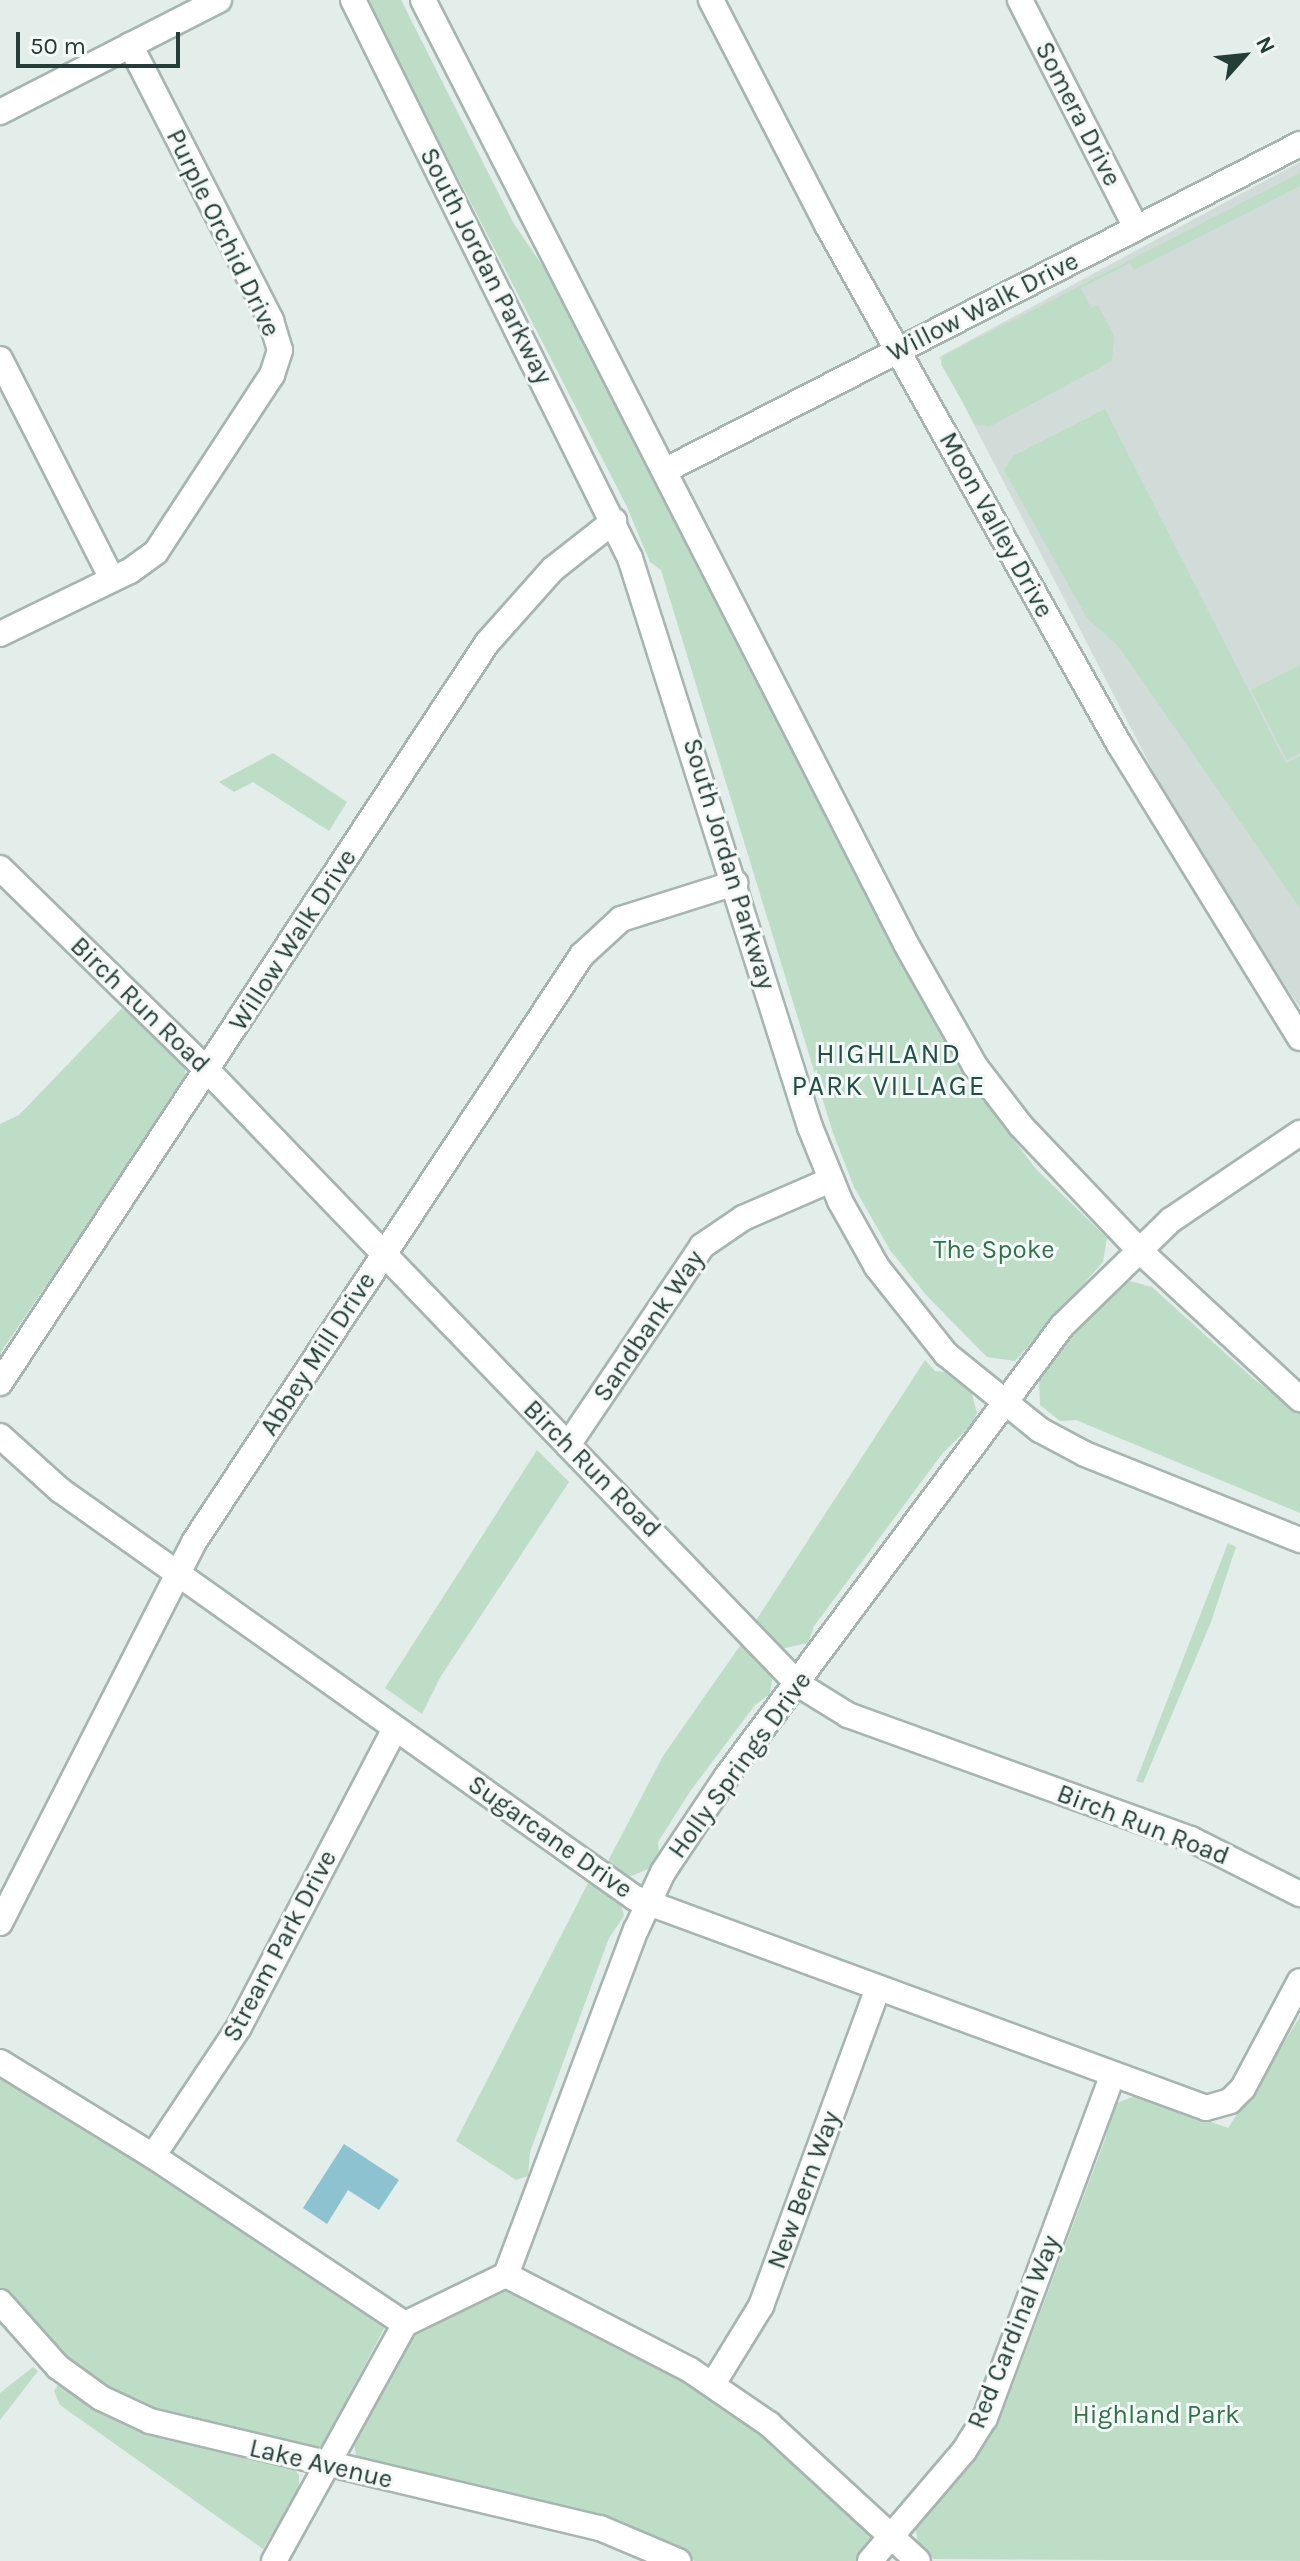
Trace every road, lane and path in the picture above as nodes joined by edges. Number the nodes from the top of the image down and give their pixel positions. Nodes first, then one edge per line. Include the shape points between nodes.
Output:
1 (219, 0) edge
2 (353, 0) edge
3 (423, 0) edge
4 (711, 0) edge
5 (1020, 0) edge
6 (130, 45) junction
7 (0, 112) edge
8 (1300, 144) edge
9 (1136, 228) junction
10 (898, 350) junction
11 (0, 359) edge
12 (666, 470) junction
13 (614, 521) junction
14 (112, 579) junction
15 (0, 634) edge
16 (0, 868) edge
17 (735, 883) junction
18 (1300, 1038) edge
19 (208, 1071) junction
20 (1300, 1133) edge
21 (831, 1180) junction
22 (1140, 1251) junction
23 (383, 1254) junction
24 (0, 1383) edge
25 (1300, 1399) edge
26 (1003, 1404) junction
27 (0, 1436) edge
28 (568, 1445) junction
29 (1300, 1540) edge
30 (178, 1574) junction
31 (798, 1684) junction
32 (395, 1729) junction
33 (1300, 1894) edge
34 (649, 1903) junction
35 (0, 1923) edge
36 (1300, 1981) edge
37 (878, 1988) junction
38 (0, 2062) edge
39 (1112, 2076) junction
40 (153, 2156) junction
41 (506, 2275) junction
42 (0, 2302) edge
43 (405, 2324) junction
44 (713, 2384) junction
45 (328, 2466) junction
46 (891, 2537) junction
47 (274, 2561) edge
48 (678, 2561) edge
49 (870, 2561) edge
50 (918, 2561) edge

1 - 6 street
2 - 13 street, South Jordan Parkway
3 - 12 street
4 - 10 street, Moon Valley Drive
5 - 9 street, Somera Drive
6 - 7 street
6 - 14 street, Purple Orchid Drive via 271,320 280,350 272,375 156,552
8 - 9 street, Willow Walk Drive
9 - 10 street, Willow Walk Drive
10 - 12 street, Willow Walk Drive
10 - 18 street, Moon Valley Drive via 1119,744
11 - 14 street
12 - 22 street via 906,944 975,1066 1021,1126
13 - 17 street, South Jordan Parkway via 653,618
13 - 19 street, Willow Walk Drive via 553,569 487,643
14 - 15 street, Purple Orchid Drive
16 - 19 street, Birch Run Road
17 - 21 street, South Jordan Parkway
17 - 23 street, Abbey Mill Drive via 637,912 591,943
19 - 23 street, Birch Run Road
19 - 24 street, Willow Walk Drive
20 - 22 street, Holly Springs Drive via 1202,1196
21 - 26 street, South Jordan Parkway via 865,1247 905,1305 946,1354
21 - 28 street, Sandbank Way via 743,1218 702,1246
22 - 25 street
22 - 26 street, Holly Springs Drive via 1062,1326
23 - 28 street, Birch Run Road
23 - 30 street, Abbey Mill Drive
26 - 29 street, South Jordan Parkway via 1085,1454
26 - 31 street, Holly Springs Drive
27 - 30 street, Sugarcane Drive via 40,1475
28 - 31 street, Birch Run Road
30 - 32 street, Sugarcane Drive
30 - 35 street, Abbey Mill Drive
31 - 33 street, Birch Run Road via 848,1715 1191,1839
31 - 34 street, Holly Springs Drive via 727,1776
32 - 34 street, Sugarcane Drive via 599,1875
32 - 40 street, Stream Park Drive via 239,2027
34 - 37 street, Sugarcane Drive
34 - 41 street, Holly Springs Drive
36 - 39 street, Sugarcane Drive via 1243,2088 1222,2105 1197,2107
37 - 39 street, Sugarcane Drive
37 - 44 street, New Bern Way via 761,2306
38 - 40 street
39 - 46 street, Red Cardinal Way via 985,2418
40 - 43 street
41 - 43 street
41 - 44 street
42 - 45 street, Lake Avenue via 58,2367 125,2411 174,2429
43 - 45 street
44 - 46 street via 769,2424
45 - 47 street
45 - 48 street, Lake Avenue via 600,2528
46 - 49 street, Red Cardinal Way
46 - 50 street

